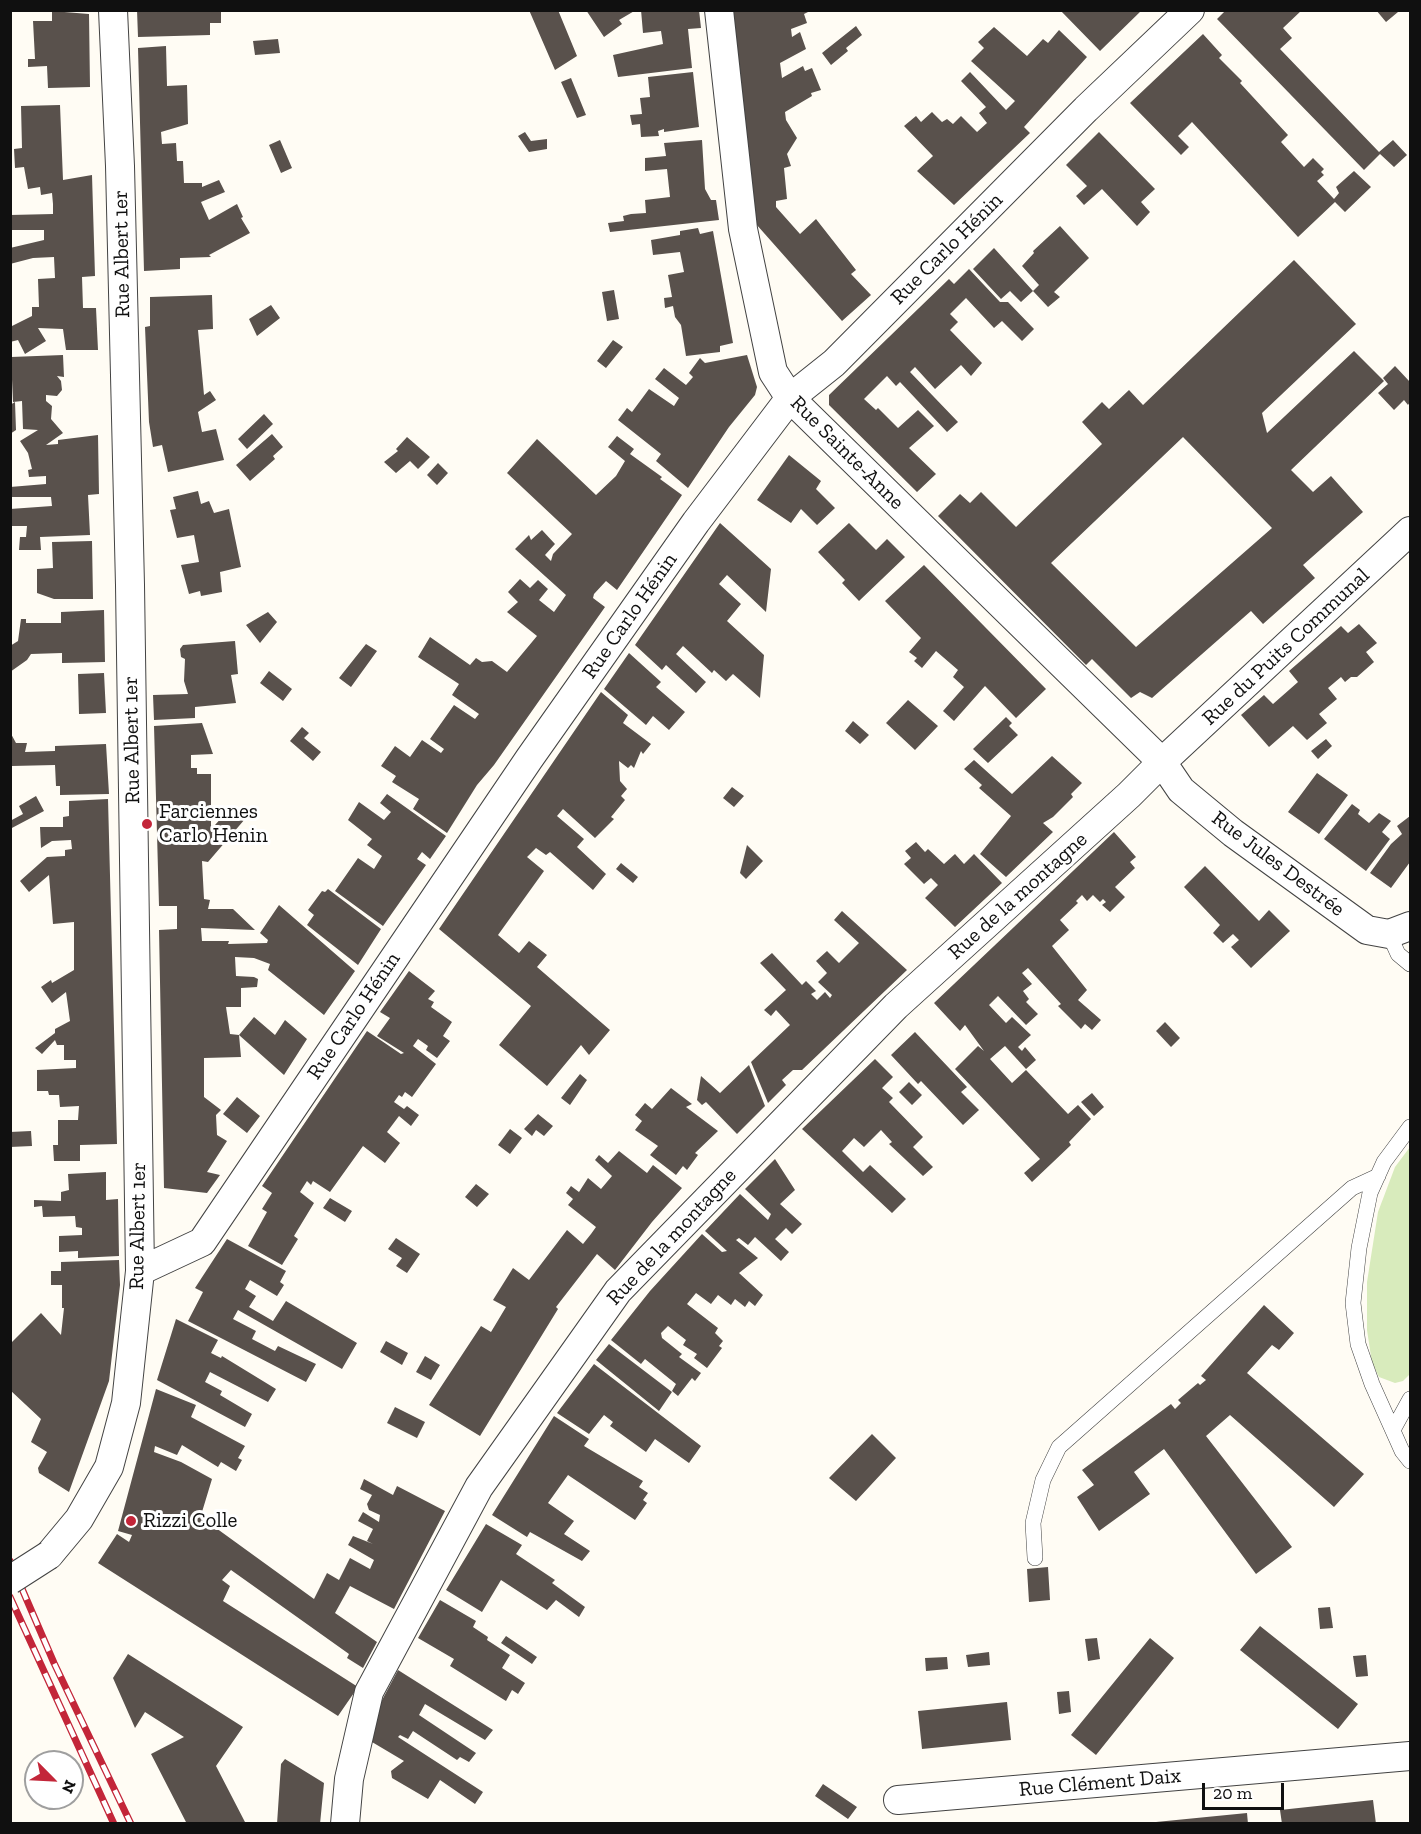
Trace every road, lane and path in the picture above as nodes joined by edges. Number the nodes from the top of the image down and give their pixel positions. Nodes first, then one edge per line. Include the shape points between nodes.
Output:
1 (113, 10) edge
2 (719, 10) edge
3 (1190, 10) edge
4 (790, 398) junction
5 (1410, 531) edge
6 (1162, 762) junction
7 (1400, 930) edge
8 (1410, 964) edge
9 (1410, 1127) edge
10 (1378, 1176) junction
11 (140, 1271) junction
12 (1410, 1399) edge
13 (1393, 1430) junction
14 (1410, 1461) edge
15 (1035, 1558) dead end
16 (10, 1580) edge
17 (1410, 1756) edge
18 (898, 1800) dead end
19 (345, 1824) edge

1 - 11 street, Rue Albert 1er via 130,585
2 - 4 street, Rue Sainte-Anne via 743,229 773,372
3 - 4 street, Rue Carlo Hénin via 834,363
4 - 6 street, Rue Sainte-Anne
4 - 11 street, Rue Carlo Hénin via 696,522 529,759 202,1242
5 - 6 street, Rue du Puits Communal
6 - 7 street, Rue Jules Destrée via 1180,790 1367,930
6 - 19 street, Rue de la montagne via 896,1006 618,1291 479,1487 369,1692 349,1779
7 - 8 lane via 1398,954
9 - 10 lane
10 - 13 lane via 1370,1193 1359,1248 1353,1303 1358,1344
10 - 15 lane via 1343,1195 1059,1447 1043,1480 1033,1522
11 - 16 street, Rue Albert 1er, bridge via 126,1403 109,1467 79,1519 49,1555
12 - 13 lane
13 - 14 lane
17 - 18 street, Rue Clément Daix

